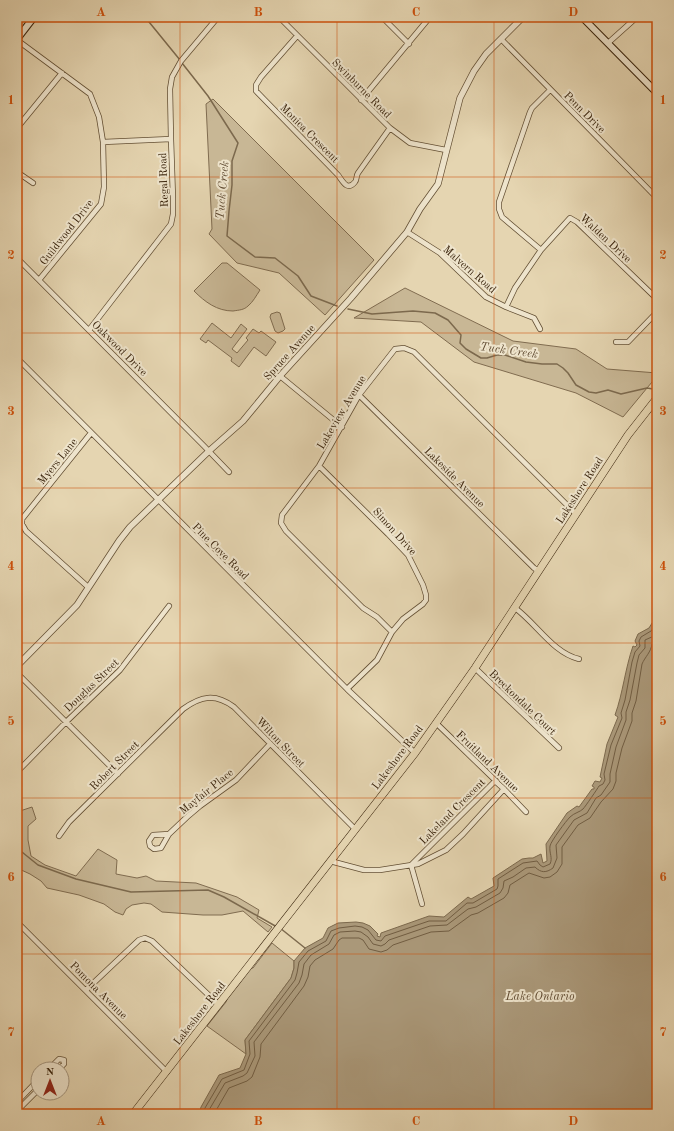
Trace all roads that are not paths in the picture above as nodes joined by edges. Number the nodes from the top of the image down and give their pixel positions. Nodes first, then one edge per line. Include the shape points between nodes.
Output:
1 (34, 17) edge
2 (218, 17) edge
3 (280, 17) edge
4 (382, 17) edge
5 (430, 17) edge
6 (524, 17) edge
7 (582, 17) edge
8 (637, 17) edge
9 (297, 36) junction
10 (17, 39) edge
11 (501, 39) junction
12 (608, 43) junction
13 (409, 44) junction
14 (62, 73) junction
15 (550, 90) junction
16 (657, 93) edge
17 (361, 100) junction
18 (17, 128) edge
19 (390, 128) junction
20 (171, 139) junction
21 (103, 142) junction
22 (446, 150) junction
23 (17, 172) edge
24 (33, 183) dead end
25 (657, 198) edge
26 (407, 232) junction
27 (541, 250) junction
28 (17, 258) edge
29 (40, 280) junction
30 (657, 299) edge
31 (506, 307) junction
32 (657, 312) edge
33 (540, 329) dead end
34 (88, 330) junction
35 (616, 342) dead end
36 (17, 358) edge
37 (280, 376) junction
38 (359, 395) junction
39 (657, 398) edge
40 (342, 427) junction
41 (91, 433) junction
42 (209, 451) junction
43 (319, 466) junction
44 (229, 472) dead end
45 (158, 500) junction
46 (576, 514) junction
47 (539, 571) junction
48 (88, 587) junction
49 (169, 606) dead end
50 (514, 608) junction
51 (392, 632) junction
52 (579, 659) dead end
53 (17, 666) edge
54 (475, 668) junction
55 (17, 673) edge
56 (347, 689) junction
57 (183, 709) joint
58 (66, 722) junction
59 (436, 724) junction
60 (270, 744) junction
61 (559, 748) dead end
62 (415, 753) junction
63 (18, 770) dead end
64 (118, 774) junction
65 (504, 789) junction
66 (526, 812) dead end
67 (355, 829) junction
68 (169, 834) junction
69 (59, 836) dead end
70 (330, 861) junction
71 (411, 865) junction
72 (422, 904) dead end
73 (17, 922) edge
74 (86, 990) junction
75 (219, 1005) junction
76 (166, 1072) junction
77 (30, 1088) edge
78 (30, 1097) edge
79 (19, 1100) edge
80 (24, 1103) junction
81 (18, 1108) edge
82 (133, 1114) edge

1 - 10 main road
2 - 20 street, Regal Road via 179,63 172,77
3 - 9 street, Swinburne Road
4 - 13 street
5 - 13 street
6 - 11 street, Spruce Avenue
7 - 12 main road
8 - 12 street
9 - 17 street, Swinburne Road
9 - 19 street, Monica Crescent via 261,77 256,85 256,92 338,175 341,182 345,185 354,183 356,176
10 - 14 street, Guildwood Drive
11 - 15 street, Penn Drive
11 - 22 street, Spruce Avenue via 474,71 460,98
12 - 16 main road
13 - 17 street
14 - 18 street
14 - 21 street, Guildwood Drive via 90,94 99,117
15 - 25 street, Penn Drive
15 - 27 street via 530,112 499,202 502,218
17 - 19 street, Swinburne Road
19 - 22 street, Swinburne Road via 410,142
20 - 21 street
20 - 34 street, Regal Road via 171,224
21 - 29 street, Guildwood Drive via 104,187 101,204
22 - 26 street, Spruce Avenue via 438,184
23 - 24 street
26 - 31 street, Malvern Road via 440,254 486,297
26 - 37 street, Spruce Avenue
27 - 30 street, Walden Drive via 568,219 573,219
27 - 31 street, Walden Drive via 515,288
28 - 29 street, Oakwood Drive
29 - 34 street, Oakwood Drive
31 - 33 street, Malvern Road via 534,318
32 - 35 street via 628,342
34 - 42 street, Oakwood Drive
36 - 41 street, Pine Cove Road
37 - 40 street
37 - 42 street, Spruce Avenue via 243,421
38 - 40 street, Lakeview Avenue
38 - 46 street, Lakeview Avenue via 395,349 404,348 414,352
38 - 47 street, Lakeside Avenue
39 - 46 main road, Lakeshore Road via 628,435
40 - 43 street, Lakeview Avenue
41 - 45 street, Pine Cove Road
41 - 48 street, Myers Lane via 22,519 26,531
42 - 44 street, Oakwood Drive
42 - 45 street, Spruce Avenue
43 - 51 street, Simon Drive via 408,555 423,585 426,600
43 - 51 street, Lakeview Avenue via 282,515 281,523 363,608
45 - 48 street, Spruce Avenue via 123,536
45 - 56 street, Pine Cove Road
46 - 47 main road, Lakeshore Road
47 - 50 main road, Lakeshore Road
48 - 53 street, Spruce Avenue via 77,605
49 - 58 street, Douglas Street via 120,670
50 - 52 street via 560,650 570,657
50 - 54 main road, Lakeshore Road
51 - 56 street, Simon Drive via 377,660
54 - 59 main road, Lakeshore Road
54 - 61 street, Breckondale Court
55 - 58 street
56 - 62 street, Pine Cove Road
57 - 60 street, Wilton Street via 195,700 209,697 225,700
57 - 64 street, Robert Street
58 - 63 street, Douglas Street
58 - 64 street
59 - 62 main road, Lakeshore Road
59 - 65 street, Fruitland Avenue
60 - 67 street, Wilton Street
60 - 68 street, Mayfair Place via 236,780 200,806
62 - 67 main road, Lakeshore Road
64 - 69 street, Robert Street via 69,822
65 - 66 street, Fruitland Avenue
65 - 71 street, Lakeland Crescent via 464,834 446,850
65 - 71 street, Lakeland Crescent via 495,781
67 - 70 main road, Lakeshore Road
68 - 68 street, Mayfair Place via 161,848 154,849 150,846 149,841 153,835
70 - 71 street, Lakeland Crescent via 364,870
70 - 75 main road, Lakeshore Road
71 - 72 street
73 - 74 street, Pomona Avenue
74 - 75 street via 139,940 145,938 152,941
74 - 76 street, Pomona Avenue
75 - 76 main road, Lakeshore Road
76 - 82 main road, Lakeshore Road
77 - 79 street
78 - 80 street
79 - 80 street
80 - 81 street

